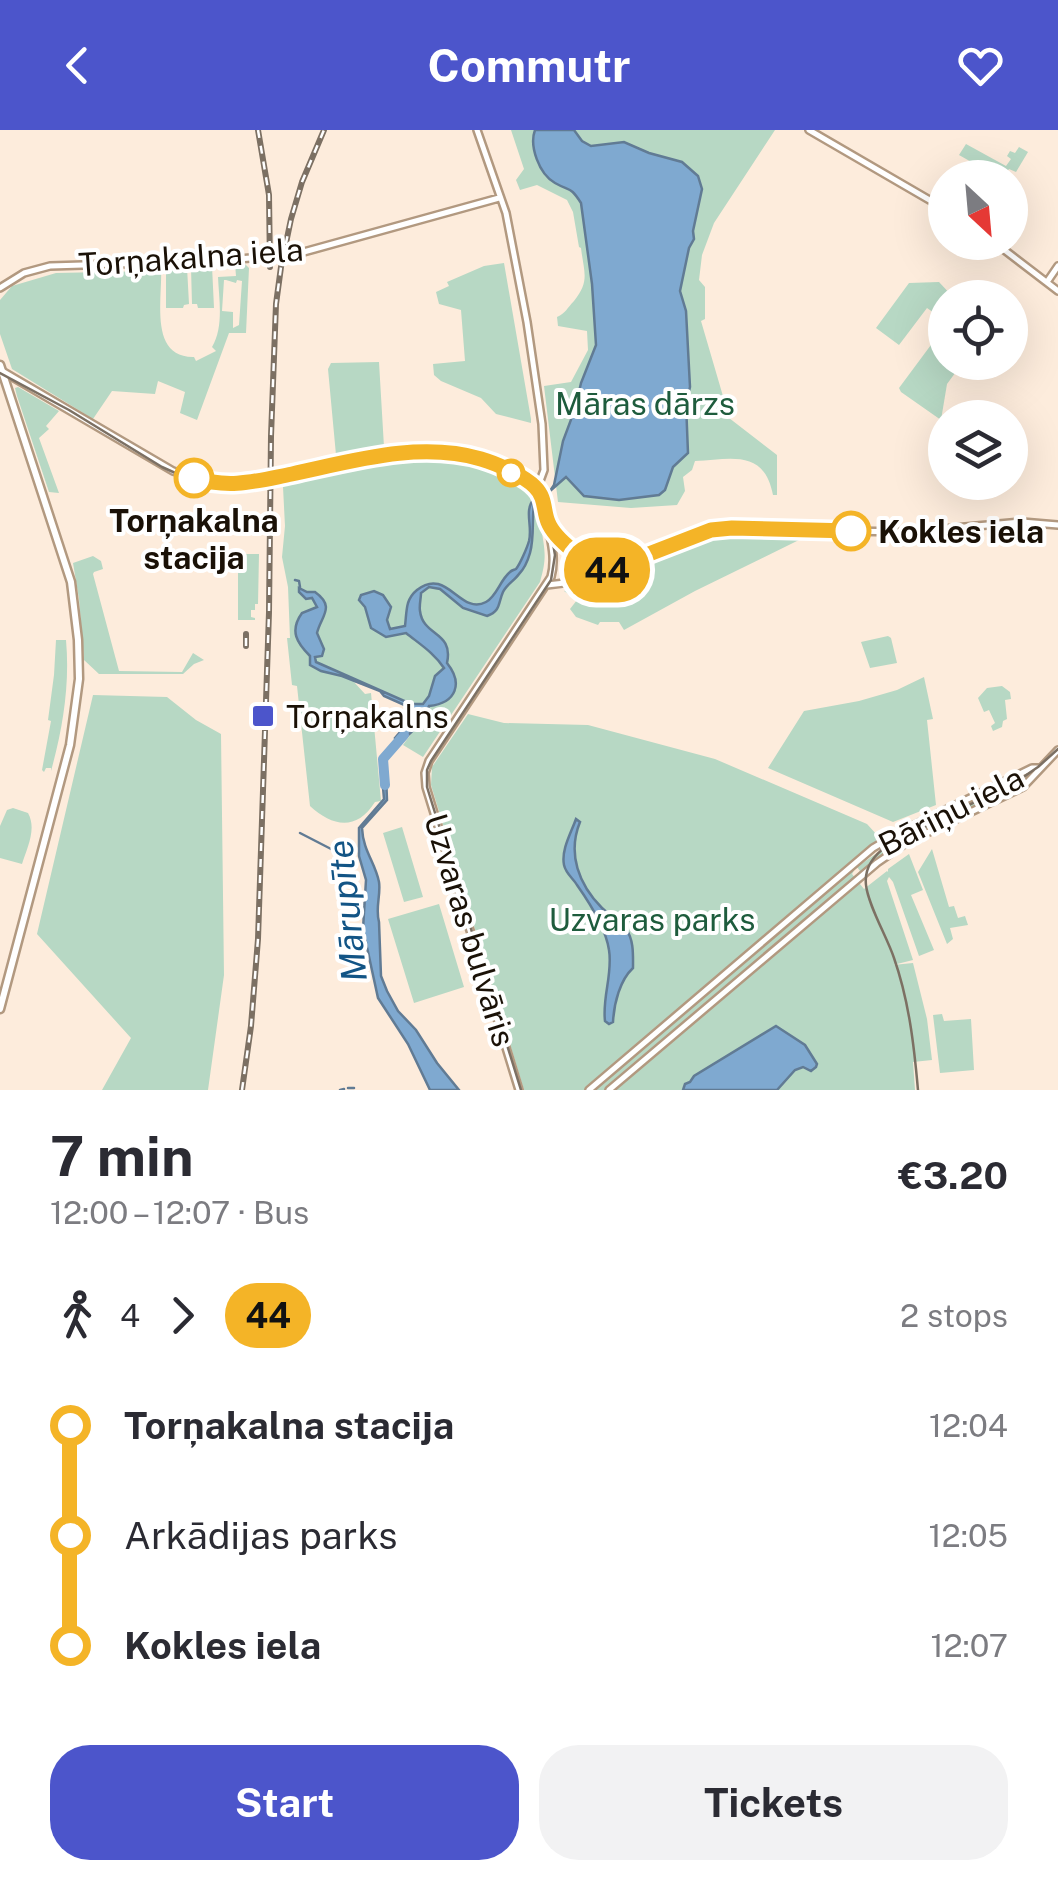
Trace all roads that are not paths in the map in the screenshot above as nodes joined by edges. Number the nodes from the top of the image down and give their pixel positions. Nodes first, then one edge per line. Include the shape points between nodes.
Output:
1 (477, 130) edge
2 (808, 130) edge
3 (500, 198) junction
4 (928, 199) edge
5 (1018, 260) edge
6 (1058, 266) edge
7 (1047, 282) junction
8 (0, 288) edge
9 (1058, 291) edge
10 (1, 368) edge
11 (537, 489) junction
12 (548, 523) junction
13 (1058, 525) edge
14 (605, 571) junction
15 (547, 585) junction
16 (1058, 750) edge
17 (1040, 768) junction
18 (834, 883) junction
19 (842, 892) junction
20 (0, 1009) edge
21 (519, 1090) edge
22 (590, 1090) edge
23 (609, 1090) edge

1 - 3 street
2 - 4 street
3 - 8 street, Torņakalna iela, bridge via 300,253 43,267
3 - 11 street via 542,424 544,470
5 - 7 street
6 - 7 street
7 - 9 street
10 - 11 street, bridge via 173,471 204,481 244,485 441,452 482,459
10 - 20 main road via 71,582 78,679 70,745
11 - 12 street
12 - 14 street via 578,556
12 - 15 street via 554,564
13 - 14 street via 909,532 720,529
14 - 15 street
15 - 21 street, Uzvaras bulvāris via 426,769 434,816
16 - 17 street, Bāriņu iela
17 - 18 street, Bāriņu iela via 902,831
17 - 19 street, Bāriņu iela via 1023,788 898,848
18 - 19 street
18 - 22 street, Bāriņu iela
19 - 23 street, Bāriņu iela

